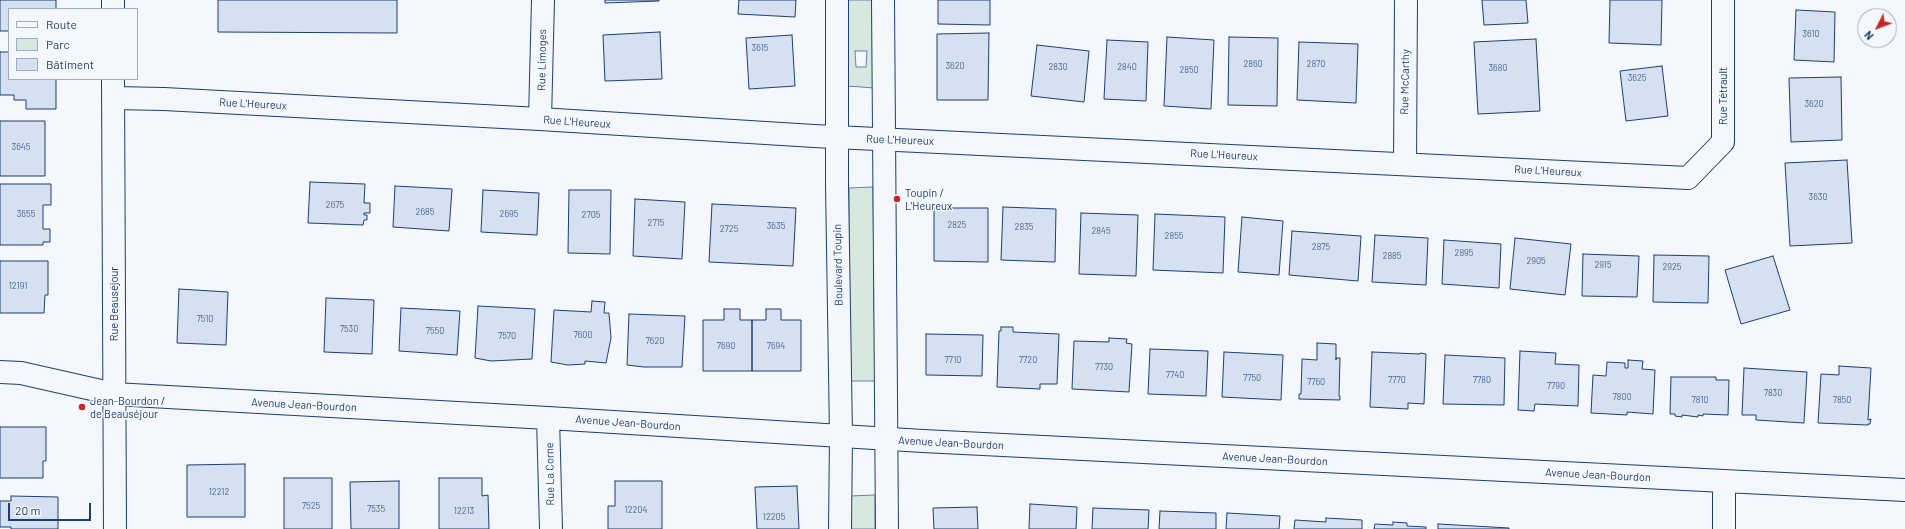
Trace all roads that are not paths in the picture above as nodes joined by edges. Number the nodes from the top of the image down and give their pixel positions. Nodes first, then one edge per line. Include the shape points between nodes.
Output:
1 (543, 0) edge
2 (838, 0) edge
3 (884, 0) edge
4 (1406, 0) edge
5 (1722, 0) edge
6 (113, 88) edge
7 (540, 119) junction
8 (836, 137) junction
9 (884, 139) junction
10 (1405, 164) junction
11 (1688, 178) joint
12 (0, 372) edge
13 (114, 394) junction
14 (548, 418) junction
15 (841, 436) junction
16 (887, 439) junction
17 (1724, 481) junction
18 (1905, 490) edge
19 (115, 529) edge
20 (551, 529) edge
21 (840, 529) edge
22 (887, 529) edge
23 (1724, 529) edge

1 - 7 street, Rue Limoges
2 - 8 street, Boulevard Toupin
3 - 9 street
4 - 10 street, Rue McCarthy
5 - 11 street, Rue Tétrault via 1723,142
6 - 7 street, Rue L'Heureux via 164,99
6 - 13 street, Rue Beauséjour
7 - 8 street, Rue L'Heureux
8 - 9 street, Rue L'Heureux
8 - 15 street, Boulevard Toupin
9 - 10 street, Rue L'Heureux
9 - 16 street
10 - 11 street, Rue L'Heureux
12 - 13 street, Avenue Jean-Bourdon via 21,373
13 - 14 street, Avenue Jean-Bourdon
13 - 19 street, Rue Beauséjour
14 - 15 street, Avenue Jean-Bourdon
14 - 20 street, Rue La Corne
15 - 16 street, Avenue Jean-Bourdon
15 - 21 street, Boulevard Toupin
16 - 17 street, Avenue Jean-Bourdon
16 - 22 street
17 - 18 street, Avenue Jean-Bourdon
17 - 23 street

